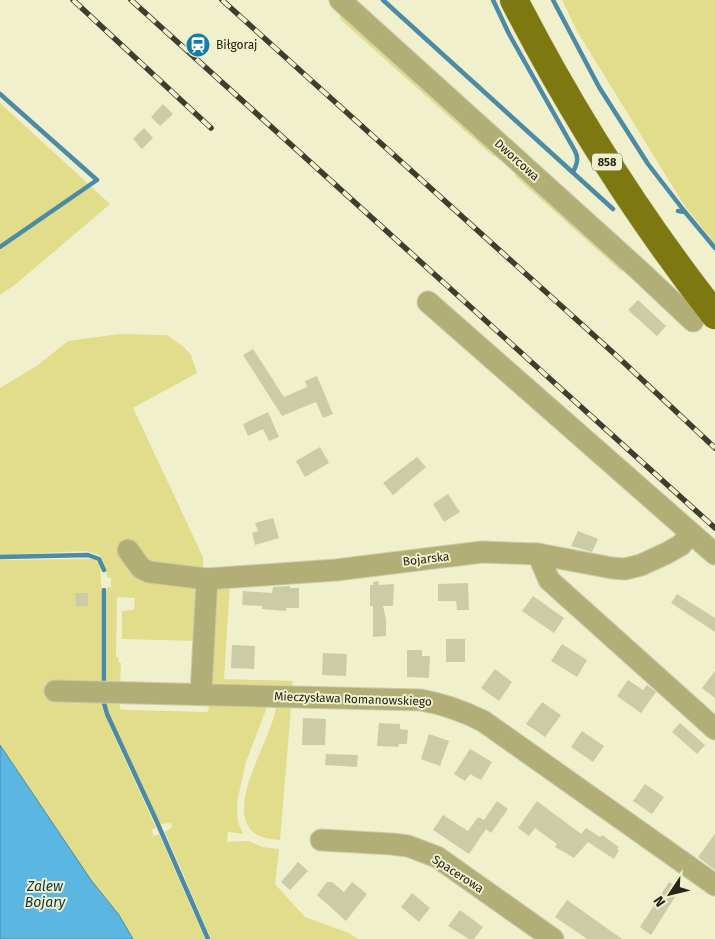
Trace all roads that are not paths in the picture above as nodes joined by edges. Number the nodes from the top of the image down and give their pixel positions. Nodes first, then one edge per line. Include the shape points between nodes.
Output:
1 (340, 0) edge
2 (514, 0) edge
3 (428, 302) dead end
4 (704, 318) edge
5 (691, 533) junction
6 (128, 550) dead end
7 (538, 554) junction
8 (715, 554) edge
9 (207, 579) junction
10 (55, 691) dead end
11 (201, 694) junction
12 (715, 729) edge
13 (321, 840) dead end
14 (715, 885) edge
15 (553, 939) edge

1 - 4 street, Dworcowa via 640,271
2 - 4 main road, 858 via 607,162 658,238
3 - 5 street
5 - 7 street, Bojarska via 681,545 641,565 625,569
5 - 8 street
6 - 9 street, Bojarska via 148,572
7 - 9 street, Bojarska via 482,552 336,570
7 - 12 street via 549,580
9 - 11 street
10 - 11 street, Mieczysława Romanowskiego
11 - 14 street, Mieczysława Romanowskiego via 437,702 483,721
13 - 15 street, Spacerowa via 408,846 437,857

